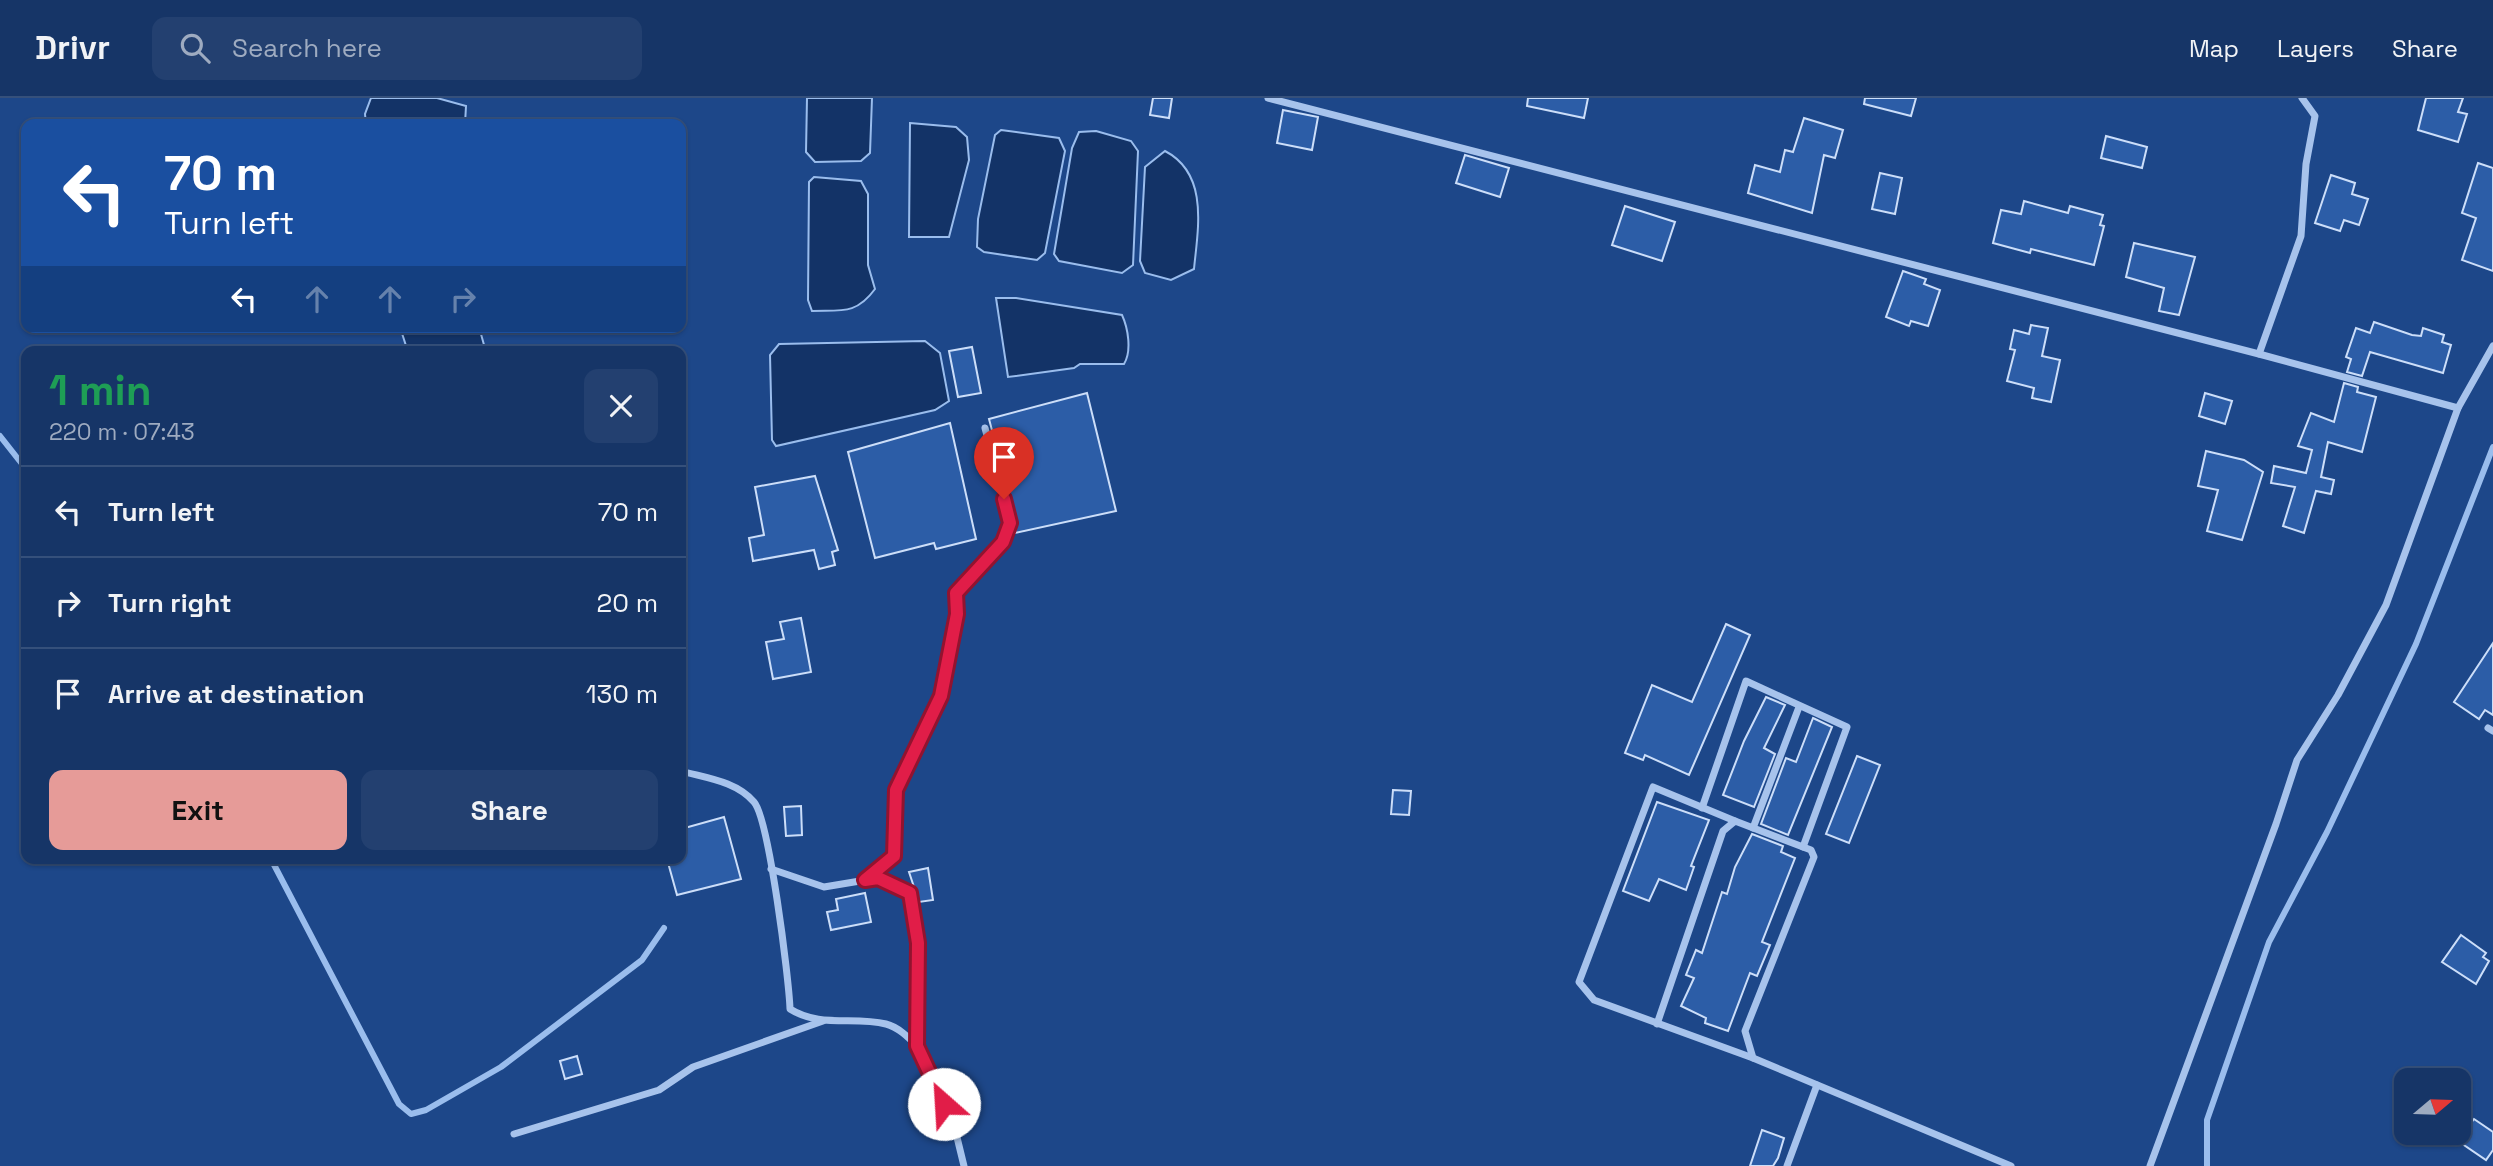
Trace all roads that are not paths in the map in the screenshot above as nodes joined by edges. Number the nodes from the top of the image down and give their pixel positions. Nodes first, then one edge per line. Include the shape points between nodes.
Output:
1 (1268, 98) edge
2 (2302, 98) edge
3 (2493, 346) edge
4 (2259, 354) junction
5 (2458, 408) junction
6 (985, 428) dead end
7 (1799, 707) junction
8 (686, 772) edge
9 (1702, 808) junction
10 (1735, 821) junction
11 (1753, 828) junction
12 (1803, 847) junction
13 (771, 869) junction
14 (865, 880) junction
15 (827, 1019) junction
16 (1657, 1024) junction
17 (917, 1046) junction
18 (1753, 1058) junction
19 (1817, 1085) junction
20 (514, 1134) dead end
21 (964, 1166) edge
22 (1787, 1166) edge
23 (2011, 1166) edge
24 (2150, 1166) edge

1 - 4 street
2 - 4 street via 2315,116 2301,236
3 - 5 street
4 - 5 street
5 - 24 street via 2386,605 2297,760
6 - 14 street via 1010,523 1003,542 956,593 957,614 941,696 896,790 894,856
7 - 9 street via 1746,681
7 - 11 street
7 - 12 street via 1847,727
8 - 13 street via 738,787 756,804
9 - 10 street
9 - 16 street via 1653,787 1581,971 1580,982 1594,1000
10 - 11 street
10 - 16 street via 1723,831
11 - 12 street
12 - 18 street via 1814,857 1745,1031
13 - 14 street via 824,887
13 - 15 street via 790,1009 805,1018
14 - 17 street via 878,878 910,893 918,926
15 - 17 street via 886,1024
15 - 20 street via 693,1067 659,1090
16 - 18 street
17 - 21 street via 954,1125
18 - 19 street
19 - 22 street
19 - 23 street

